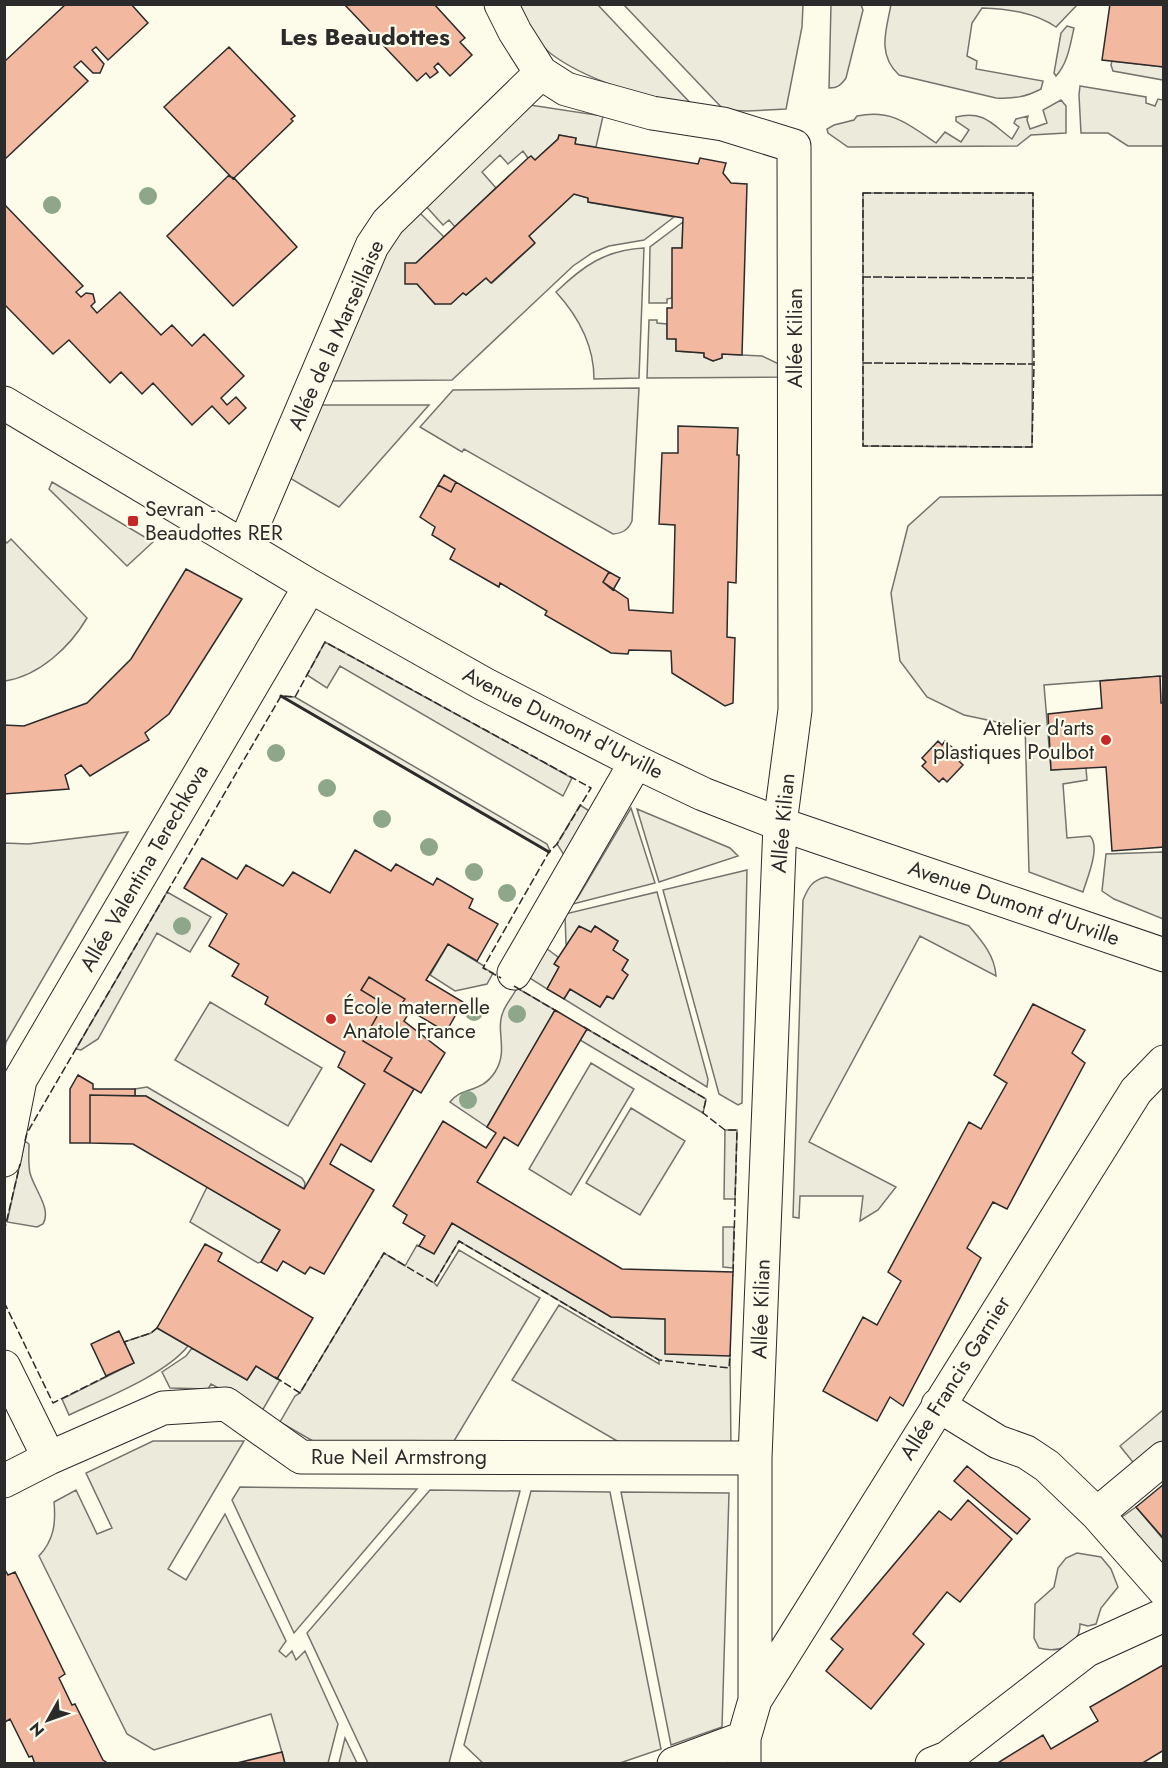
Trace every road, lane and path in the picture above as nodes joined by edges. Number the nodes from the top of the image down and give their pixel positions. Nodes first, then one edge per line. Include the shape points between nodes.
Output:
1 (501, 4) edge
2 (541, 73) junction
3 (4, 404) edge
4 (244, 546) junction
5 (310, 586) junction
6 (636, 762) junction
7 (780, 824) junction
8 (1164, 955) edge
9 (514, 972) dead end
10 (1164, 1062) edge
11 (4, 1160) edge
12 (4, 1367) edge
13 (938, 1406) junction
14 (49, 1458) junction
15 (755, 1458) junction
16 (1164, 1458) edge
17 (4, 1481) edge
18 (1097, 1514) junction
19 (1163, 1607) edge
20 (755, 1700) junction
21 (744, 1751) edge
22 (674, 1764) edge
23 (932, 1764) edge

1 - 2 street
2 - 4 street, Allée de la Marseillaise via 388,222 372,246
2 - 7 street, Allée Kilian via 566,89 652,113 723,124 794,146 795,710
3 - 4 street, Avenue Dumont d'Urville
4 - 5 street, Avenue Dumont d'Urville
5 - 6 street, Avenue Dumont d'Urville via 484,684
5 - 11 street, Allée Valentina Terechkova via 20,1080
6 - 7 street, Avenue Dumont d'Urville
6 - 9 street
7 - 8 street, Avenue Dumont d'Urville
7 - 15 street, Allée Kilian
10 - 13 street, Allée Francis Garnier via 1136,1091
12 - 14 street
13 - 18 street via 1047,1466
13 - 20 street, Allée Francis Garnier
14 - 15 street, Rue Neil Armstrong via 163,1408 226,1404 301,1457
14 - 17 street, Rue Neil Armstrong
15 - 20 street, Allée Kilian
16 - 18 street
18 - 19 street
19 - 23 street via 1087,1650 947,1758
20 - 21 street, Allée Kilian
21 - 22 street

